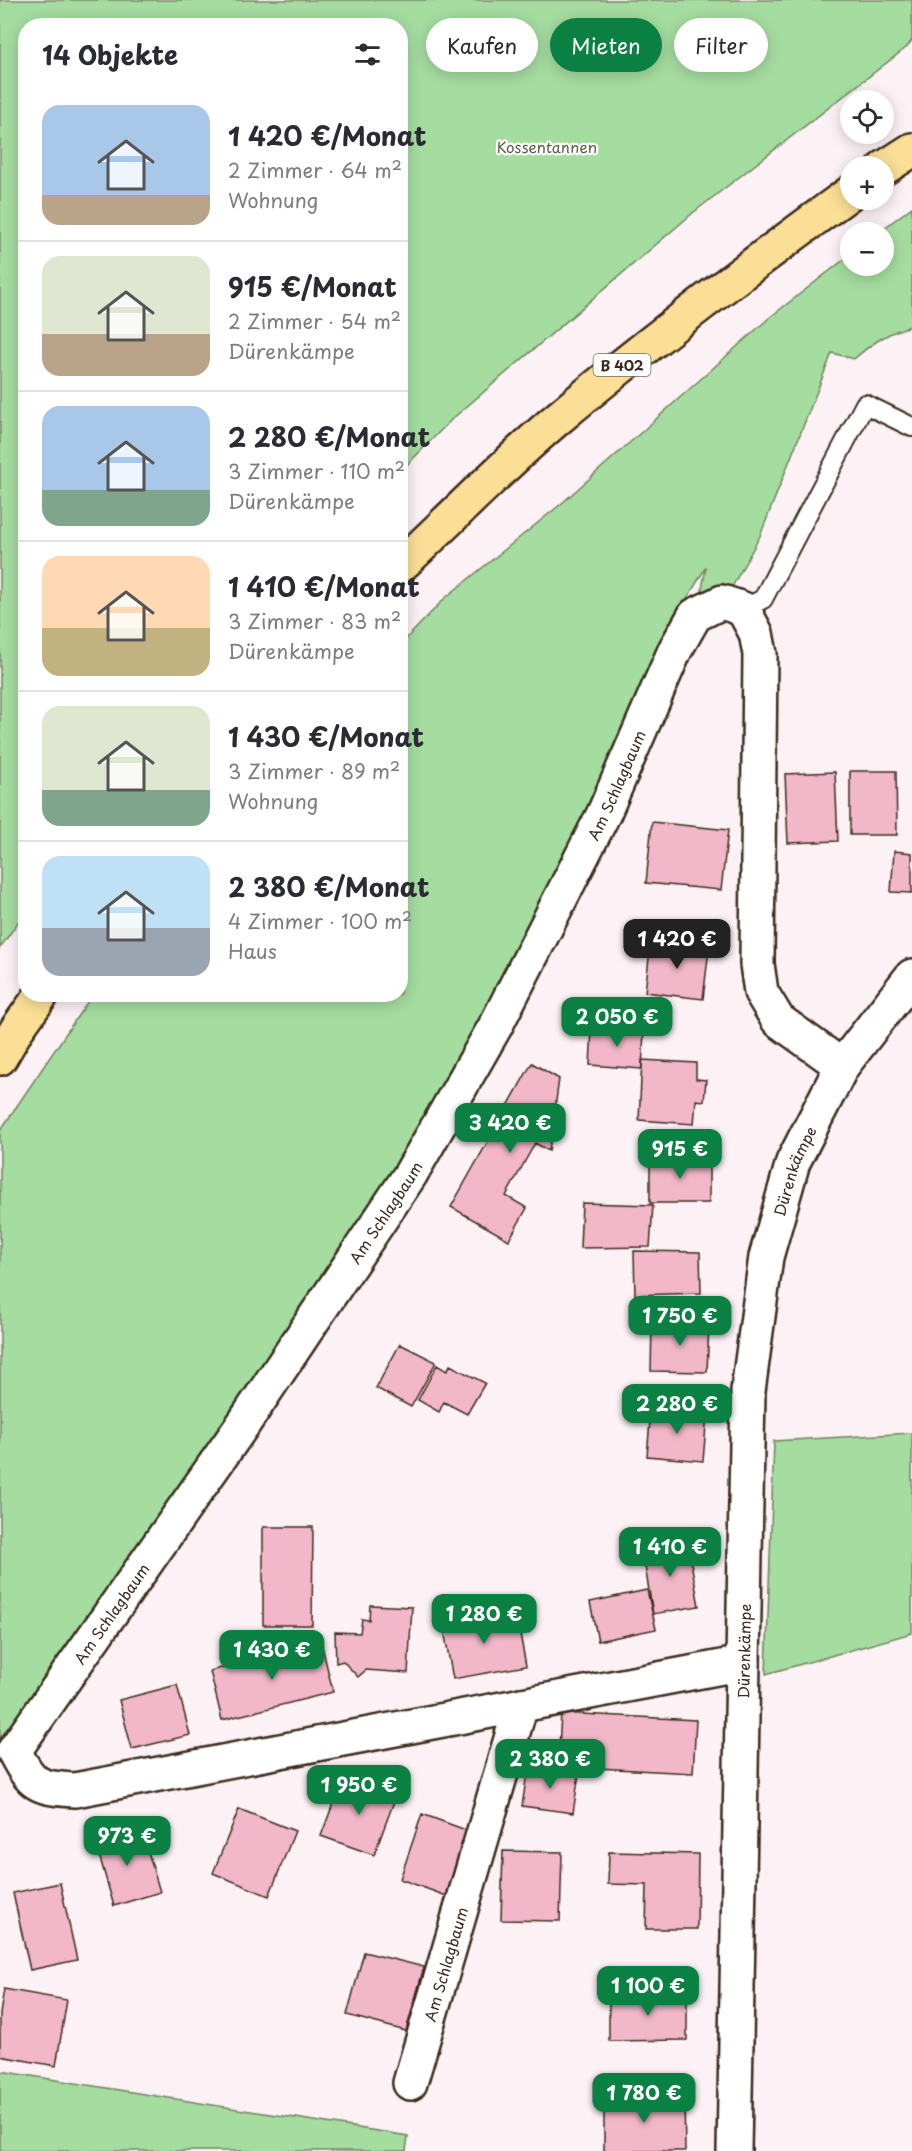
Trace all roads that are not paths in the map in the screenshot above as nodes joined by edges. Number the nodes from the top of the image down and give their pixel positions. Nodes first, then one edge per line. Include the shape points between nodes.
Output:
1 (912, 150) edge
2 (894, 162) edge
3 (840, 200) edge
4 (912, 427) edge
5 (408, 559) edge
6 (743, 609) junction
7 (912, 976) edge
8 (36, 1002) edge
9 (0, 1058) edge
10 (842, 1066) junction
11 (743, 1663) junction
12 (521, 1705) junction
13 (410, 2083) dead end
14 (734, 2151) edge

1 - 2 main road
3 - 5 main road, B 402 via 626,362 554,422
4 - 6 lane via 865,404 763,599
6 - 10 street via 756,633 760,654 757,964 761,992 778,1020
6 - 12 street, Am Schlagbaum via 722,602 695,615 675,650 604,813 496,1024 410,1175 244,1423 14,1750 36,1783 75,1790
7 - 10 street, Dürenkämpe
8 - 9 main road
10 - 11 street, Dürenkämpe via 793,1162 766,1257 748,1391
11 - 12 street, Am Schlagbaum
11 - 14 street, Dürenkämpe
12 - 13 street, Am Schlagbaum

